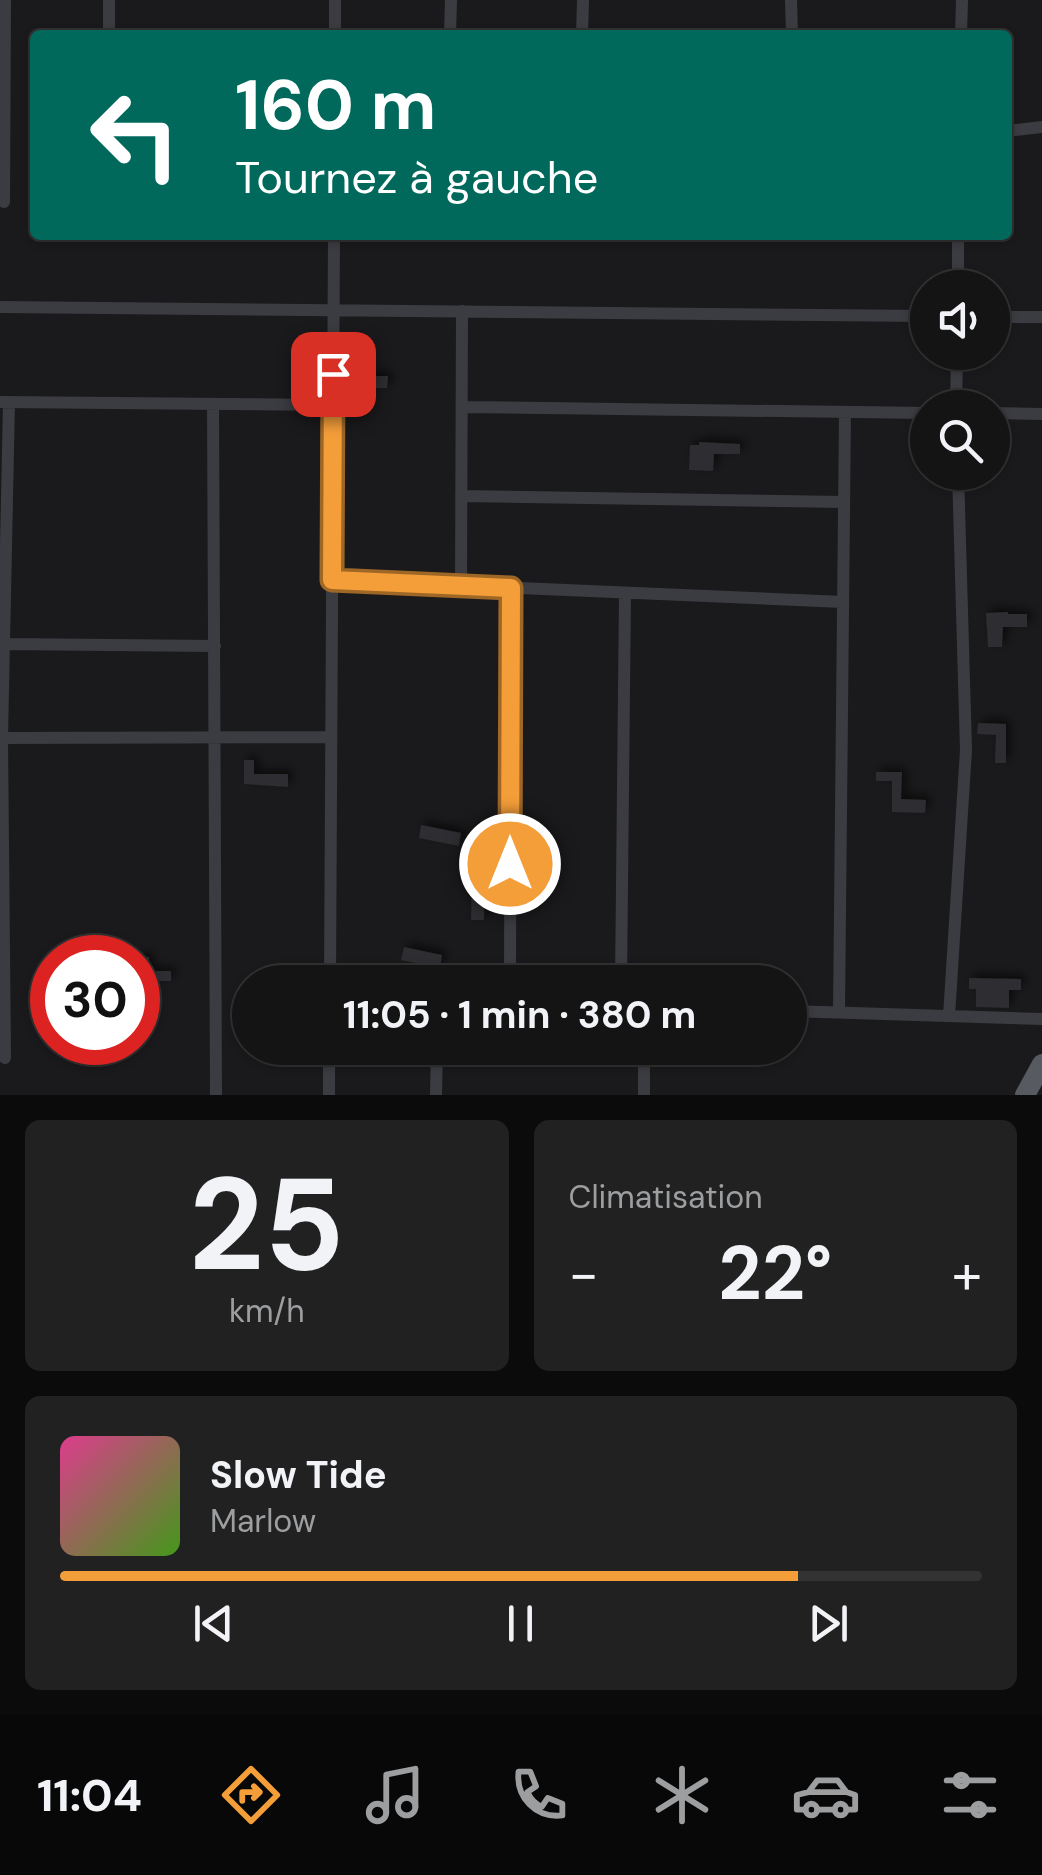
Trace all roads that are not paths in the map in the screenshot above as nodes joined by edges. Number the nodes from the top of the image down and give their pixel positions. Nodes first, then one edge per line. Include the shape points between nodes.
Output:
1 (5, 0) edge
2 (109, 0) edge
3 (336, 0) edge
4 (452, 0) edge
5 (582, 0) edge
6 (791, 0) edge
7 (962, 0) edge
8 (109, 30) edge
9 (335, 30) edge
10 (450, 30) edge
11 (582, 30) edge
12 (792, 30) edge
13 (961, 30) edge
14 (1042, 127) edge
15 (1012, 131) edge
16 (4, 202) dead end
17 (334, 240) edge
18 (958, 240) edge
19 (958, 270) edge
20 (0, 307) edge
21 (333, 310) junction
22 (462, 311) junction
23 (910, 316) edge
24 (1010, 317) edge
25 (1042, 317) edge
26 (5, 402) edge
27 (213, 404) junction
28 (333, 406) junction
29 (462, 406) junction
30 (845, 412) junction
31 (910, 412) edge
32 (1010, 413) edge
33 (1042, 414) edge
34 (959, 490) edge
35 (461, 496) junction
36 (844, 502) junction
37 (332, 580) junction
38 (461, 586) junction
39 (511, 588) junction
40 (624, 593) junction
41 (843, 602) junction
42 (4, 644) junction
43 (215, 646) junction
44 (1, 738) edge
45 (216, 738) junction
46 (331, 738) junction
47 (330, 965) edge
48 (510, 965) edge
49 (621, 965) edge
50 (807, 1011) edge
51 (839, 1011) junction
52 (949, 1016) junction
53 (1042, 1018) edge
54 (6, 1058) dead end
55 (1042, 1064) edge
56 (330, 1065) edge
57 (437, 1065) edge
58 (644, 1065) edge
59 (216, 1095) edge
60 (329, 1095) edge
61 (436, 1095) edge
62 (644, 1095) edge
63 (1026, 1095) edge

1 - 16 street
2 - 8 street
3 - 9 street
4 - 10 street
5 - 11 street
6 - 12 street
7 - 13 street
14 - 15 street
17 - 21 street
18 - 19 street
20 - 21 street
21 - 22 street
21 - 28 street
22 - 23 street
22 - 29 street
24 - 25 street
26 - 27 street
26 - 42 street
27 - 28 street
27 - 43 street
28 - 37 street
29 - 30 street
29 - 35 street
30 - 31 street
30 - 36 street
32 - 33 street
34 - 52 street via 966,750
35 - 36 street
35 - 38 street
36 - 41 street
37 - 38 street
37 - 46 street
38 - 39 street
39 - 40 street
39 - 48 street
40 - 41 street
40 - 49 street
41 - 51 street
42 - 43 street
42 - 44 street
43 - 45 street
44 - 45 street
44 - 54 street
45 - 46 street
45 - 59 street
46 - 47 street
50 - 51 street
51 - 52 street
52 - 53 street
55 - 63 main road
56 - 60 street
57 - 61 street
58 - 62 street

